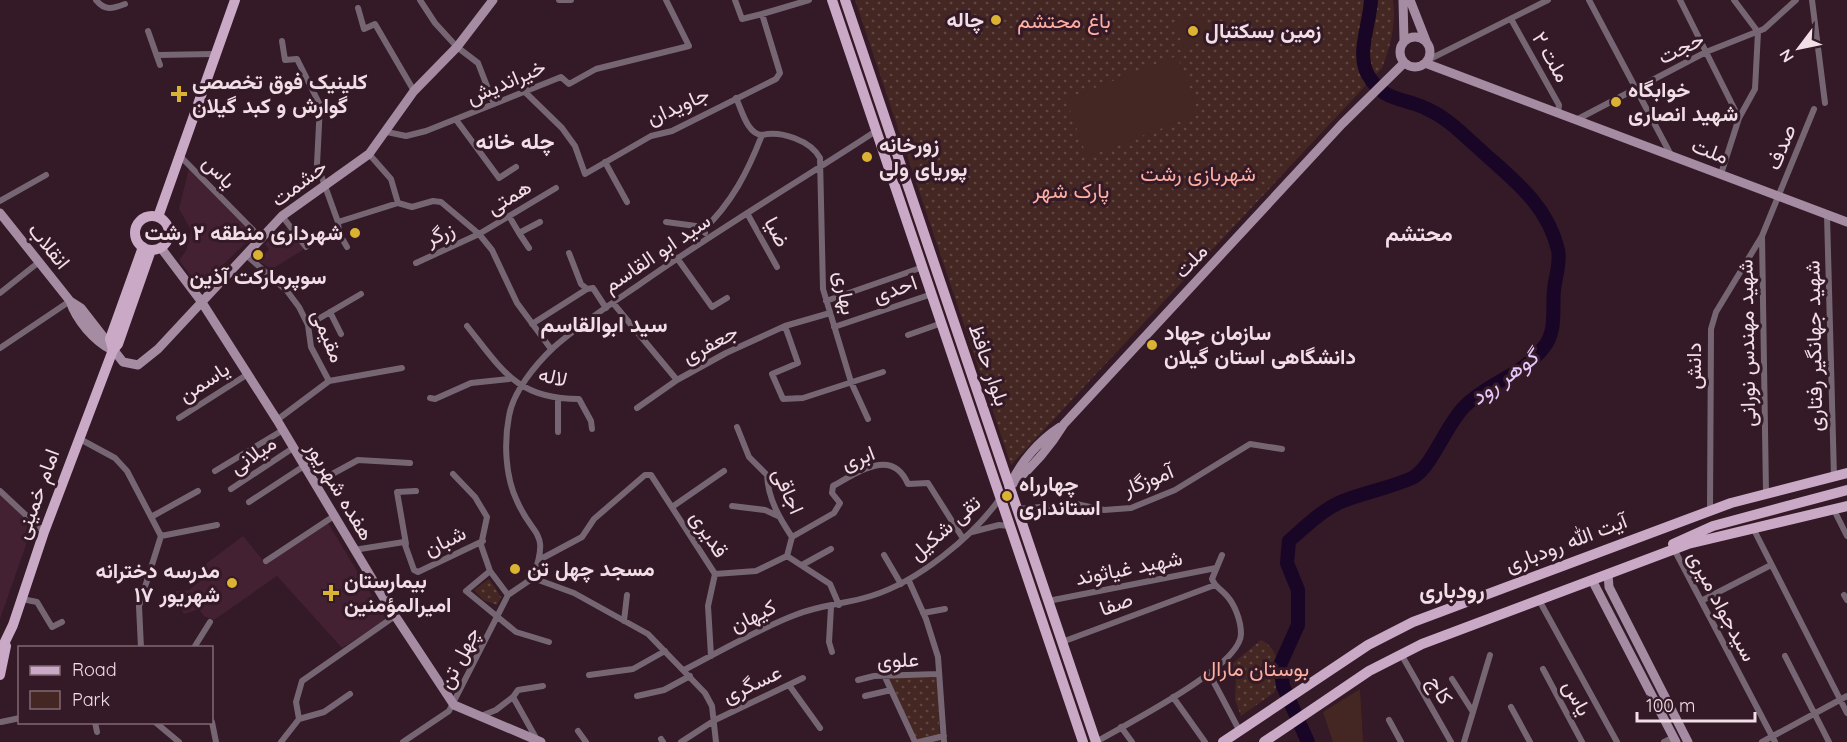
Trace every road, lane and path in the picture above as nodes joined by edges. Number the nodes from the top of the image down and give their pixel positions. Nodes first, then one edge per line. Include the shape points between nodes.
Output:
1 (96, 0) edge
2 (235, 0) edge
3 (420, 0) edge
4 (493, 0) edge
5 (558, 0) edge
6 (571, 0) edge
7 (666, 0) edge
8 (735, 0) edge
9 (809, 0) edge
10 (832, 0) edge
11 (845, 0) edge
12 (1404, 0) edge
13 (1410, 0) edge
14 (1548, 0) edge
15 (1589, 0) edge
16 (1680, 0) edge
17 (1734, 0) edge
18 (1812, 0) edge
19 (1793, 1) edge
20 (793, 2) edge
21 (125, 4) dead end
22 (358, 8) dead end
23 (762, 14) junction
24 (1510, 19) junction
25 (148, 31) dead end
26 (1758, 32) junction
27 (282, 41) dead end
28 (1404, 41) junction
29 (1426, 41) junction
30 (457, 47) junction
31 (1706, 52) junction
32 (214, 54) junction
33 (158, 55) junction
34 (1427, 62) junction
35 (160, 65) dead end
36 (1401, 65) junction
37 (1635, 89) junction
38 (414, 90) junction
39 (525, 92) junction
40 (736, 98) junction
41 (1825, 103) dead end
42 (494, 104) junction
43 (1814, 109) dead end
44 (1558, 113) junction
45 (1739, 118) junction
46 (1576, 120) junction
47 (457, 121) junction
48 (887, 126) junction
49 (876, 130) junction
50 (387, 132) junction
51 (762, 135) junction
52 (369, 154) junction
53 (178, 155) junction
54 (1671, 156) junction
55 (605, 162) junction
56 (516, 167) dead end
57 (820, 167) junction
58 (1721, 174) junction
59 (46, 175) dead end
60 (324, 186) junction
61 (556, 188) dead end
62 (1779, 196) junction
63 (0, 201) edge
64 (627, 202) dead end
65 (398, 203) junction
66 (0, 213) edge
67 (747, 213) junction
68 (1827, 214) junction
69 (282, 216) junction
70 (509, 216) junction
71 (158, 217) junction
72 (338, 222) junction
73 (540, 222) dead end
74 (666, 222) dead end
75 (1847, 222) edge
76 (703, 230) junction
77 (519, 233) junction
78 (478, 234) junction
79 (1762, 236) junction
80 (261, 238) junction
81 (708, 238) junction
82 (306, 247) dead end
83 (347, 247) dead end
84 (151, 248) junction
85 (529, 248) dead end
86 (568, 253) dead end
87 (245, 254) junction
88 (677, 258) junction
89 (39, 262) junction
90 (416, 263) dead end
91 (777, 267) dead end
92 (922, 267) junction
93 (587, 289) junction
94 (212, 290) junction
95 (194, 291) junction
96 (0, 293) edge
97 (361, 294) dead end
98 (932, 294) junction
99 (727, 298) dead end
100 (70, 301) junction
101 (826, 301) junction
102 (201, 302) junction
103 (613, 303) junction
104 (606, 308) junction
105 (330, 312) junction
106 (830, 313) junction
107 (942, 323) junction
108 (532, 324) junction
109 (308, 325) junction
110 (467, 326) dead end
111 (785, 326) junction
112 (834, 327) junction
113 (341, 334) dead end
114 (908, 335) dead end
115 (958, 336) junction
116 (947, 339) junction
117 (0, 348) edge
118 (551, 349) junction
119 (112, 350) junction
120 (402, 368) dead end
121 (883, 372) dead end
122 (248, 374) junction
123 (509, 379) junction
124 (677, 380) junction
125 (329, 381) junction
126 (851, 382) junction
127 (522, 387) junction
128 (430, 398) dead end
129 (558, 398) junction
130 (637, 408) dead end
131 (179, 418) dead end
132 (867, 419) dead end
133 (277, 420) junction
134 (737, 427) dead end
135 (592, 429) dead end
136 (283, 430) junction
137 (558, 432) dead end
138 (78, 438) junction
139 (293, 448) junction
140 (1282, 449) dead end
141 (410, 463) dead end
142 (304, 466) junction
143 (215, 471) dead end
144 (724, 471) dead end
145 (453, 474) dead end
146 (1842, 475) edge
147 (314, 484) junction
148 (833, 486) joint
149 (1010, 487) junction
150 (231, 489) dead end
151 (198, 490) dead end
152 (1847, 490) edge
153 (0, 491) edge
154 (416, 491) dead end
155 (1766, 493) junction
156 (1001, 497) junction
157 (249, 502) dead end
158 (732, 506) dead end
159 (672, 507) junction
160 (1842, 507) edge
161 (1017, 509) junction
162 (1710, 510) junction
163 (334, 516) junction
164 (778, 516) junction
165 (151, 517) junction
166 (217, 525) dead end
167 (1010, 526) junction
168 (1753, 528) junction
169 (44, 532) junction
170 (161, 536) junction
171 (964, 536) junction
172 (1847, 536) edge
173 (792, 537) junction
174 (483, 541) junction
175 (406, 544) junction
176 (831, 549) dead end
177 (1674, 549) junction
178 (354, 550) junction
179 (884, 555) dead end
180 (1222, 555) dead end
181 (788, 556) junction
182 (539, 560) junction
183 (267, 561) dead end
184 (1642, 561) junction
185 (802, 565) junction
186 (1771, 565) junction
187 (1215, 568) junction
188 (490, 571) junction
189 (716, 574) junction
190 (1608, 574) junction
191 (533, 578) junction
192 (1592, 580) junction
193 (909, 581) junction
194 (901, 584) junction
195 (1215, 585) junction
196 (1572, 587) junction
197 (1609, 587) junction
198 (1598, 592) junction
199 (508, 595) junction
200 (627, 595) dead end
201 (22, 599) junction
202 (1539, 600) junction
203 (1048, 601) junction
204 (1701, 601) junction
205 (840, 605) junction
206 (831, 607) junction
207 (945, 609) dead end
208 (923, 613) junction
209 (395, 616) junction
210 (498, 617) junction
211 (624, 621) junction
212 (62, 622) dead end
213 (210, 622) dead end
214 (13, 625) junction
215 (549, 642) dead end
216 (1062, 642) junction
217 (141, 646) edge
218 (194, 646) edge
219 (664, 651) junction
220 (0, 652) edge
221 (832, 652) dead end
222 (1400, 654) junction
223 (1491, 655) dead end
224 (711, 656) junction
225 (1785, 656) dead end
226 (1543, 669) dead end
227 (684, 670) junction
228 (939, 674) junction
229 (0, 675) edge
230 (589, 675) dead end
231 (1210, 675) junction
232 (690, 676) junction
233 (802, 678) dead end
234 (885, 678) junction
235 (1452, 679) dead end
236 (858, 680) dead end
237 (789, 685) junction
238 (543, 686) dead end
239 (891, 690) junction
240 (350, 694) dead end
241 (637, 696) dead end
242 (865, 696) dead end
243 (513, 697) junction
244 (1173, 697) junction
245 (1844, 698) edge
246 (454, 705) junction
247 (1511, 707) dead end
248 (1473, 712) junction
249 (1847, 713) edge
250 (1813, 714) junction
251 (480, 716) junction
252 (18, 718) edge
253 (299, 719) junction
254 (715, 720) junction
255 (1389, 720) dead end
256 (1, 722) edge
257 (95, 724) edge
258 (156, 724) edge
259 (212, 724) edge
260 (1237, 726) dead end
261 (1121, 727) junction
262 (820, 728) dead end
263 (578, 731) dead end
264 (97, 732) dead end
265 (1683, 732) junction
266 (944, 739) edge
267 (1774, 739) edge
268 (1675, 740) edge
269 (539, 741) edge
270 (179, 742) edge
271 (216, 742) edge
272 (281, 742) edge
273 (405, 742) edge
274 (586, 742) edge
275 (681, 742) edge
276 (716, 742) edge
277 (917, 742) edge
278 (1083, 742) edge
279 (1096, 742) edge
280 (1132, 742) edge
281 (1205, 742) edge
282 (1223, 742) edge
283 (1264, 742) edge
284 (1401, 742) edge
285 (1451, 742) edge
286 (1464, 742) edge
287 (1530, 742) edge
288 (1582, 742) edge
289 (1617, 742) edge
290 (1664, 742) edge
291 (1688, 742) edge
292 (1762, 742) edge
293 (1829, 742) edge

1 - 21 street via 110,9
2 - 32 main road
3 - 30 street
4 - 30 street, حشمت
5 - 6 street
7 - 39 street, خیراندیش via 688,46 596,69 569,84 561,77
8 - 23 street via 742,19
9 - 20 street
10 - 49 main road, بلوار حافظ
11 - 48 main road, بلوار حافظ
12 - 28 street
13 - 29 street
14 - 24 street
15 - 37 street
16 - 31 street
17 - 26 street
18 - 41 street
19 - 26 street, حجت via 1770,26
20 - 23 street
22 - 38 street via 364,29 375,24
23 - 40 street, جاویدان via 780,73 776,79
24 - 34 street
24 - 44 street, ملت ۲ via 1559,105
25 - 33 street
26 - 31 street, حجت
26 - 45 street via 1755,89
27 - 60 street via 285,60 297,59 320,105 317,164
28 - 29 street via 1415,36
28 - 36 street via 1399,52
29 - 34 street via 1430,52
30 - 38 street, حشمت
30 - 42 street via 478,63
31 - 37 street, حجت
31 - 45 street
32 - 33 street
32 - 53 main road
33 - 35 street
34 - 36 street via 1414,68
34 - 44 street, ملت
36 - 149 street, ملت via 1064,424
37 - 46 street, حجت
37 - 54 street
38 - 50 street, حشمت
39 - 42 street, خیراندیش
39 - 55 street, جاویدان via 575,146 583,173
40 - 51 street via 750,128
40 - 55 street, جاویدان via 672,131 651,136
42 - 47 street, خیراندیش
43 - 62 street, صدف
44 - 46 street, ملت
45 - 58 street
46 - 54 street, ملت
47 - 50 street, خیراندیش via 406,136
47 - 56 street via 499,178
48 - 49 main road
48 - 115 main road, بلوار حافظ
49 - 57 street, سید ابو القاسم
49 - 92 main road, بلوار حافظ
50 - 52 street, حشمت
51 - 57 street via 797,139 812,147 820,158
51 - 76 street via 747,174 721,214
52 - 60 street, حشمت
52 - 65 street via 391,179
53 - 71 main road
53 - 80 street, یاس
54 - 58 street, ملت
55 - 64 street
57 - 67 street, سید ابو القاسم
57 - 101 street, بهاری
58 - 62 street, ملت
59 - 63 street
60 - 69 street, حشمت
60 - 72 street
61 - 70 street, همتی
62 - 68 street, ملت
62 - 79 street, شهید مهندس نورانی
65 - 72 street
65 - 78 street via 412,207 441,202
66 - 89 street, انقلاب
67 - 81 street, سید ابو القاسم
67 - 91 street, ضیا
68 - 75 street, ملت
68 - 146 street, شهید جهانگیر رفتاری
69 - 80 street, حشمت
69 - 82 street
70 - 77 street
70 - 78 street, همتی
71 - 84 main road via 168,229 168,240
71 - 84 main road via 142,220 136,228 136,239
72 - 83 street
73 - 77 street
74 - 76 street
76 - 81 street
77 - 85 street
78 - 90 street, زرگر
78 - 108 street via 492,250 517,303
79 - 155 street, شهید مهندس نورانی
79 - 162 street, دانش via 1716,312 1711,329
80 - 87 street, حشمت
81 - 88 street, سید ابو القاسم
84 - 95 street, هفده شهریور
84 - 119 main road, امام خمینی via 110,339
86 - 93 street
87 - 94 street, حشمت
87 - 109 street, مقیمی via 286,291
88 - 99 street via 712,308
88 - 103 street, سید ابو القاسم
89 - 96 street
89 - 100 street, انقلاب
92 - 98 main road, بلوار حافظ
92 - 101 street
93 - 104 street via 592,288
93 - 108 street
94 - 95 street via 202,295
94 - 102 street, حشمت
95 - 102 street, هفده شهریور
97 - 105 street
98 - 107 main road, بلوار حافظ
98 - 112 street, احدی
100 - 117 street
100 - 119 street, انقلاب via 73,311 99,344
101 - 106 street, بهاری
102 - 119 street, حشمت via 138,365 123,362
102 - 122 street, هفده شهریور
103 - 104 street, سید ابو القاسم
103 - 124 street, جعفری
104 - 118 street, سید ابو القاسم
105 - 109 street
105 - 113 street
106 - 111 street, جعفری
106 - 112 street, بهاری
107 - 114 street
107 - 116 main road, بلوار حافظ
108 - 118 street
109 - 125 street, مقیمی via 311,346
110 - 123 street, لاله
111 - 124 street, جعفری
111 - 126 street via 798,363 772,374 783,399 803,398
112 - 126 street, بهاری
115 - 116 main road
115 - 149 main road, بلوار حافظ
116 - 156 main road, بلوار حافظ
118 - 127 street, سید ابو القاسم
119 - 138 main road, امام خمینی
120 - 125 street
121 - 126 street
122 - 131 street, یاسمن
122 - 133 street, هفده شهریور
123 - 127 street, لاله
123 - 128 street via 471,383
124 - 130 street
125 - 133 street
126 - 132 street, بهاری
127 - 129 street, لاله
127 - 182 street, سید ابو القاسم via 509,416 507,453 517,502 542,542
129 - 135 street, لاله via 579,399
129 - 137 street
133 - 136 street, هفده شهریور
134 - 164 street, اجاقی via 749,457 767,475
136 - 139 street, هفده شهریور
136 - 143 street
138 - 165 street via 115,458 127,471
138 - 169 main road, امام خمینی
139 - 142 street, هفده شهریور
139 - 150 street, میلانی
140 - 161 street, آموزگار via 1250,444 1175,490 1131,508 1104,510 1076,504
141 - 147 street via 358,460
142 - 147 street, هفده شهریور
142 - 157 street
144 - 159 street
145 - 174 street via 487,517
146 - 155 main road, آیت الله رودباری
147 - 163 street, هفده شهریور
148 - 171 street, ابری via 876,466 896,466 908,484 928,483
148 - 173 street, اجاقی via 832,493 840,502 834,513
149 - 156 main road
149 - 161 main road, بلوار حافظ
151 - 165 street
152 - 184 main road via 1713,526
153 - 169 street
154 - 175 street, شبان via 397,492
155 - 162 main road, آیت الله رودباری
156 - 167 main road, بلوار حافظ
156 - 171 street, تقی شکیل via 988,516
158 - 164 street via 765,510
159 - 182 street, قدیری via 649,473 594,519 582,537
159 - 189 street, قدیری
160 - 168 main road, آیت الله رودباری
160 - 172 street
161 - 203 main road, بلوار حافظ
162 - 282 main road, آیت الله رودباری via 1413,622 1369,645
163 - 178 street, هفده شهریور
163 - 183 street
164 - 173 street, اجاقی
165 - 170 street
166 - 170 street
167 - 171 street via 984,528
167 - 278 main road, بلوار حافظ
168 - 177 main road, آیت الله رودباری
168 - 186 street
169 - 201 main road, امام خمینی
170 - 217 street via 139,606
171 - 193 street, تقی شکیل
173 - 181 street, اجاقی
174 - 175 street, شبان via 416,572
174 - 188 street
175 - 178 street, شبان
176 - 185 street
177 - 184 main road, آیت الله رودباری
177 - 204 street, سیدجواد میری
178 - 209 street, هفده شهریور
179 - 194 street
180 - 187 street
181 - 185 street
181 - 189 street via 756,571
182 - 191 street, سید ابو القاسم
184 - 190 main road, آیت الله رودباری
185 - 205 street via 830,584
186 - 204 street
186 - 245 street
187 - 195 street
187 - 203 street, شهید غیاثوند
188 - 199 street
188 - 210 street via 466,591
189 - 224 street, قدیری via 708,606
190 - 192 main road, آیت الله رودباری
190 - 197 street
191 - 199 street
191 - 211 street via 574,593
192 - 196 main road, آیت الله رودباری
192 - 198 street
193 - 194 street, تقی شکیل
193 - 208 street
194 - 205 street, کیهان
195 - 216 street, صفا
195 - 231 street via 1234,609 1241,634 1234,651
196 - 198 street
196 - 202 main road, آیت الله رودباری
197 - 198 street via 1601,587
197 - 265 street
198 - 268 street
199 - 210 street, چهل تن
200 - 211 street
201 - 212 street via 37,602 52,627
201 - 214 main road, امام خمینی
202 - 222 main road, آیت الله رودباری
202 - 289 street
203 - 216 main road, بلوار حافظ
204 - 267 street, سیدجواد میری
205 - 206 street, کیهان
206 - 221 street
206 - 224 street, کیهان via 798,613
207 - 208 street
208 - 228 street via 938,657
209 - 246 street, هفده شهریور
209 - 253 street via 302,681 296,702
210 - 215 street via 525,636
210 - 246 street, چهل تن
211 - 219 street via 648,634
213 - 218 street
214 - 220 main road, امام خمینی
214 - 229 main road
216 - 279 main road, بلوار حافظ
219 - 227 street
219 - 230 street via 633,669
222 - 283 main road, آیت الله رودباری
222 - 285 street, کاج
223 - 248 street
224 - 227 street, کیهان
225 - 250 street
226 - 288 street, یاس
227 - 232 street
228 - 234 street, علوی
228 - 266 street
231 - 244 street
231 - 260 street
232 - 241 street via 664,690
232 - 254 street via 705,693
233 - 237 street, عسگری
234 - 236 street, علوی
234 - 239 street
235 - 248 street
237 - 254 street, عسگری
237 - 262 street
238 - 243 street via 518,690
239 - 242 street
239 - 277 street
240 - 253 street via 324,712
243 - 251 street
243 - 269 street
244 - 261 street
244 - 281 street
245 - 249 street
245 - 250 street
246 - 251 street
246 - 273 street, چهل تن
247 - 287 street
248 - 286 street
250 - 267 street
250 - 293 street
251 - 269 street
252 - 256 street
253 - 272 street
254 - 275 street, عسگری
254 - 276 street
255 - 284 street
257 - 264 street
258 - 270 street
259 - 271 street
261 - 279 street
261 - 280 street
263 - 274 street
265 - 268 street
265 - 291 street
266 - 277 street
267 - 292 street
268 - 290 street

